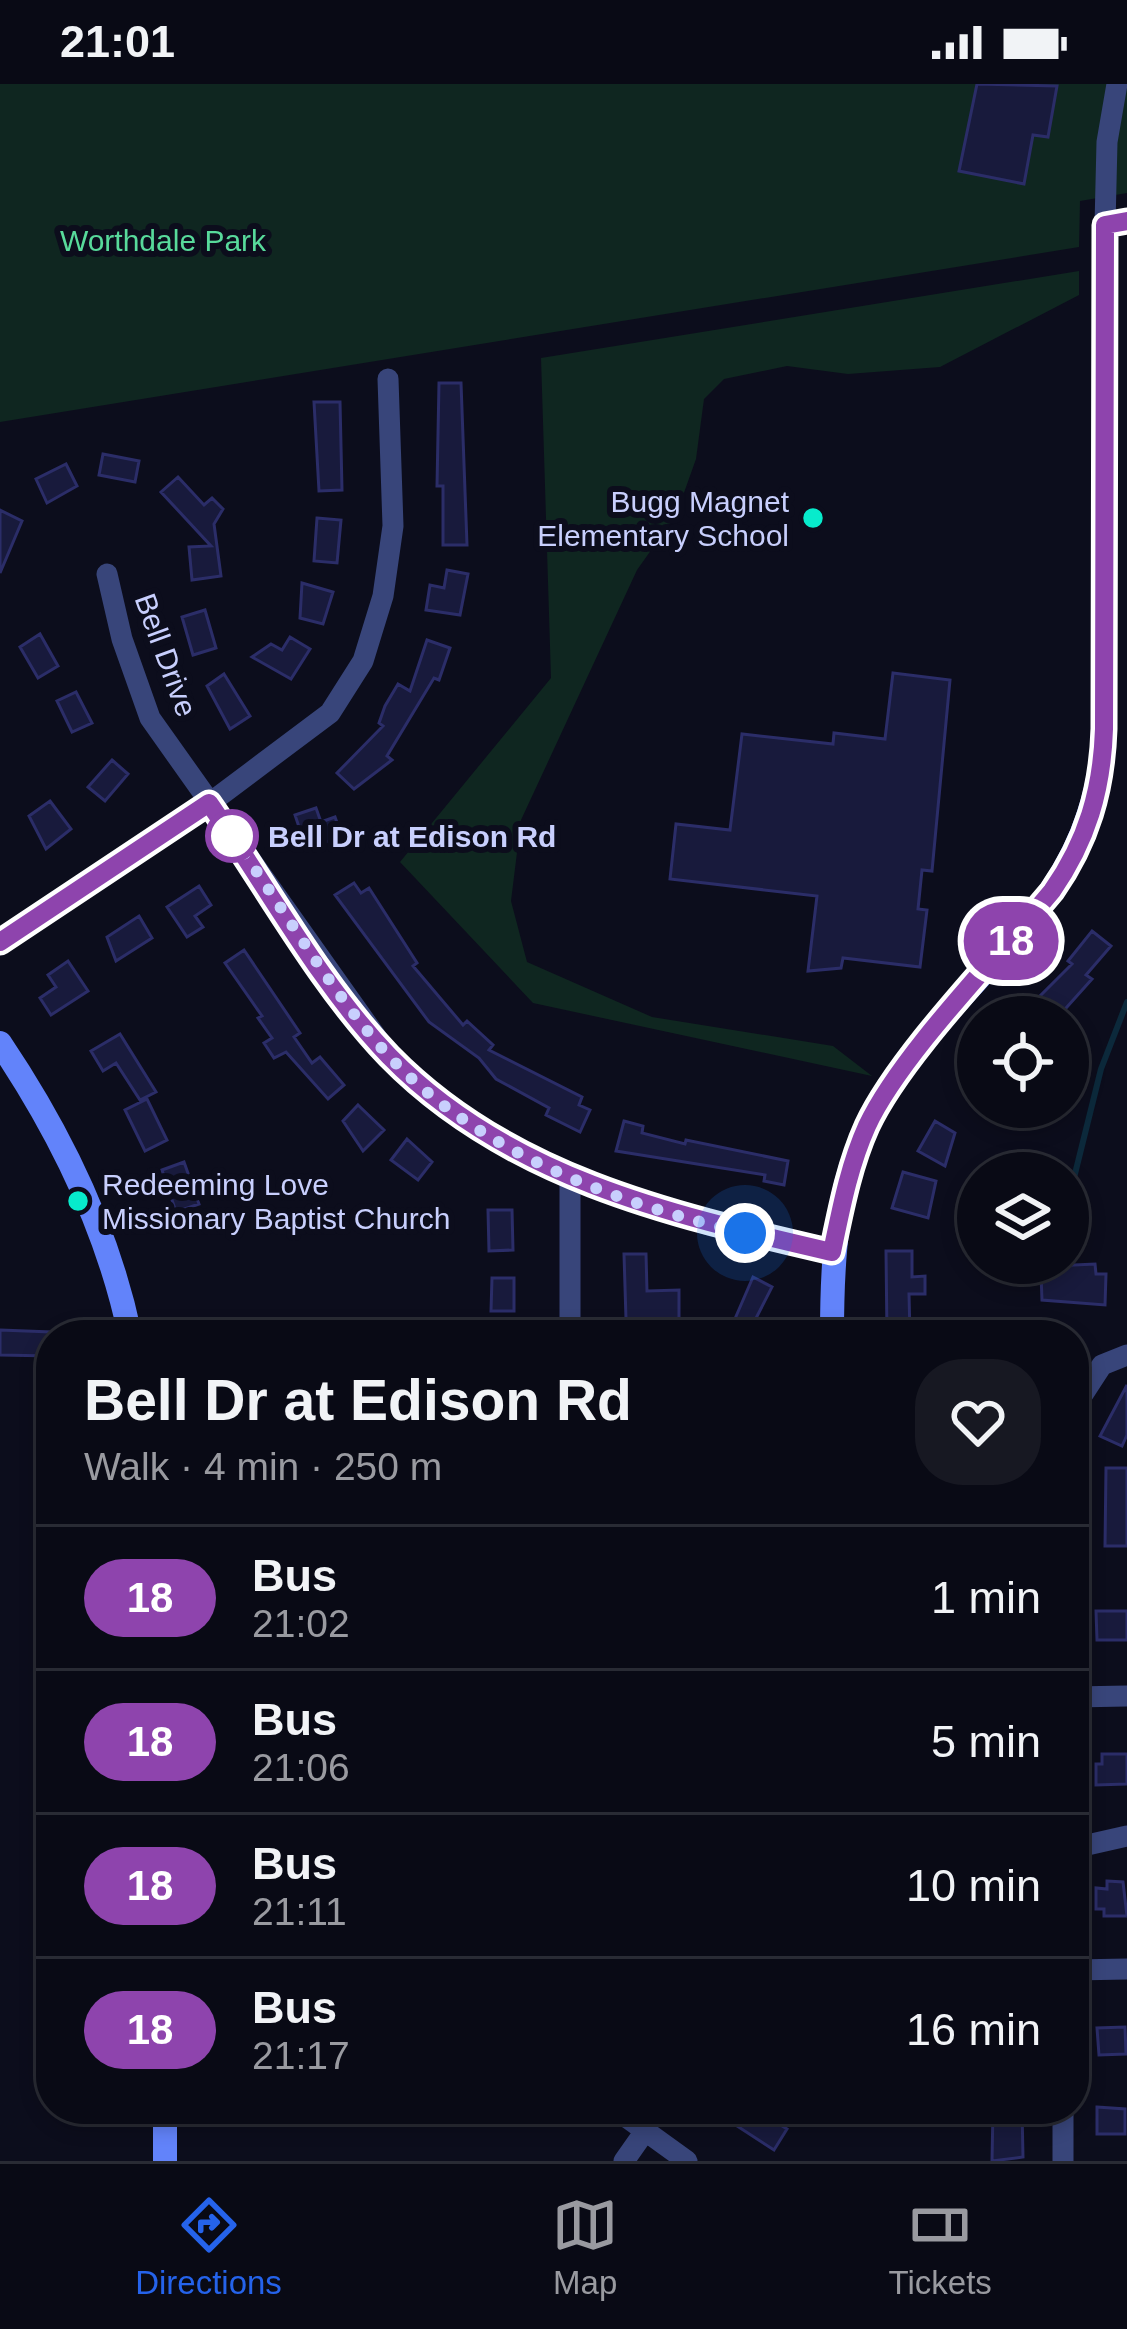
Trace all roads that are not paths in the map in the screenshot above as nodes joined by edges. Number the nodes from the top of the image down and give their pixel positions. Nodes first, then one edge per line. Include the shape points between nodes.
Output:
1 (1117, 84) edge
2 (1116, 223) edge
3 (388, 379) dead end
4 (107, 574) dead end
5 (209, 803) junction
6 (0, 942) edge
7 (0, 1043) edge
8 (570, 1178) junction
9 (832, 1252) junction
10 (127, 1320) edge
11 (570, 1320) edge
12 (832, 1320) edge
13 (1127, 1355) edge
14 (1089, 1385) edge
15 (1127, 1696) edge
16 (1089, 1697) edge
17 (1127, 1836) edge
18 (1089, 1845) edge
19 (1127, 1969) edge
20 (1089, 1970) edge
21 (165, 2124) edge
22 (632, 2124) edge
23 (1064, 2124) edge
24 (643, 2134) junction
25 (165, 2161) edge
26 (624, 2161) edge
27 (687, 2161) edge
28 (1063, 2161) edge

1 - 2 street via 1106,142
2 - 9 street via 1097,799 1063,876 869,1121
3 - 5 street via 393,526 364,661 330,713
4 - 5 street, Bell Drive via 150,718
5 - 6 street
5 - 8 street, Bell Drive via 389,1055 462,1118
7 - 10 street via 86,1194
8 - 9 street, Bell Drive via 712,1226
8 - 11 street
9 - 12 street
13 - 14 street via 1102,1365
15 - 16 street
17 - 18 street
19 - 20 street
21 - 25 street
22 - 24 street
23 - 28 street
24 - 26 street
24 - 27 street

